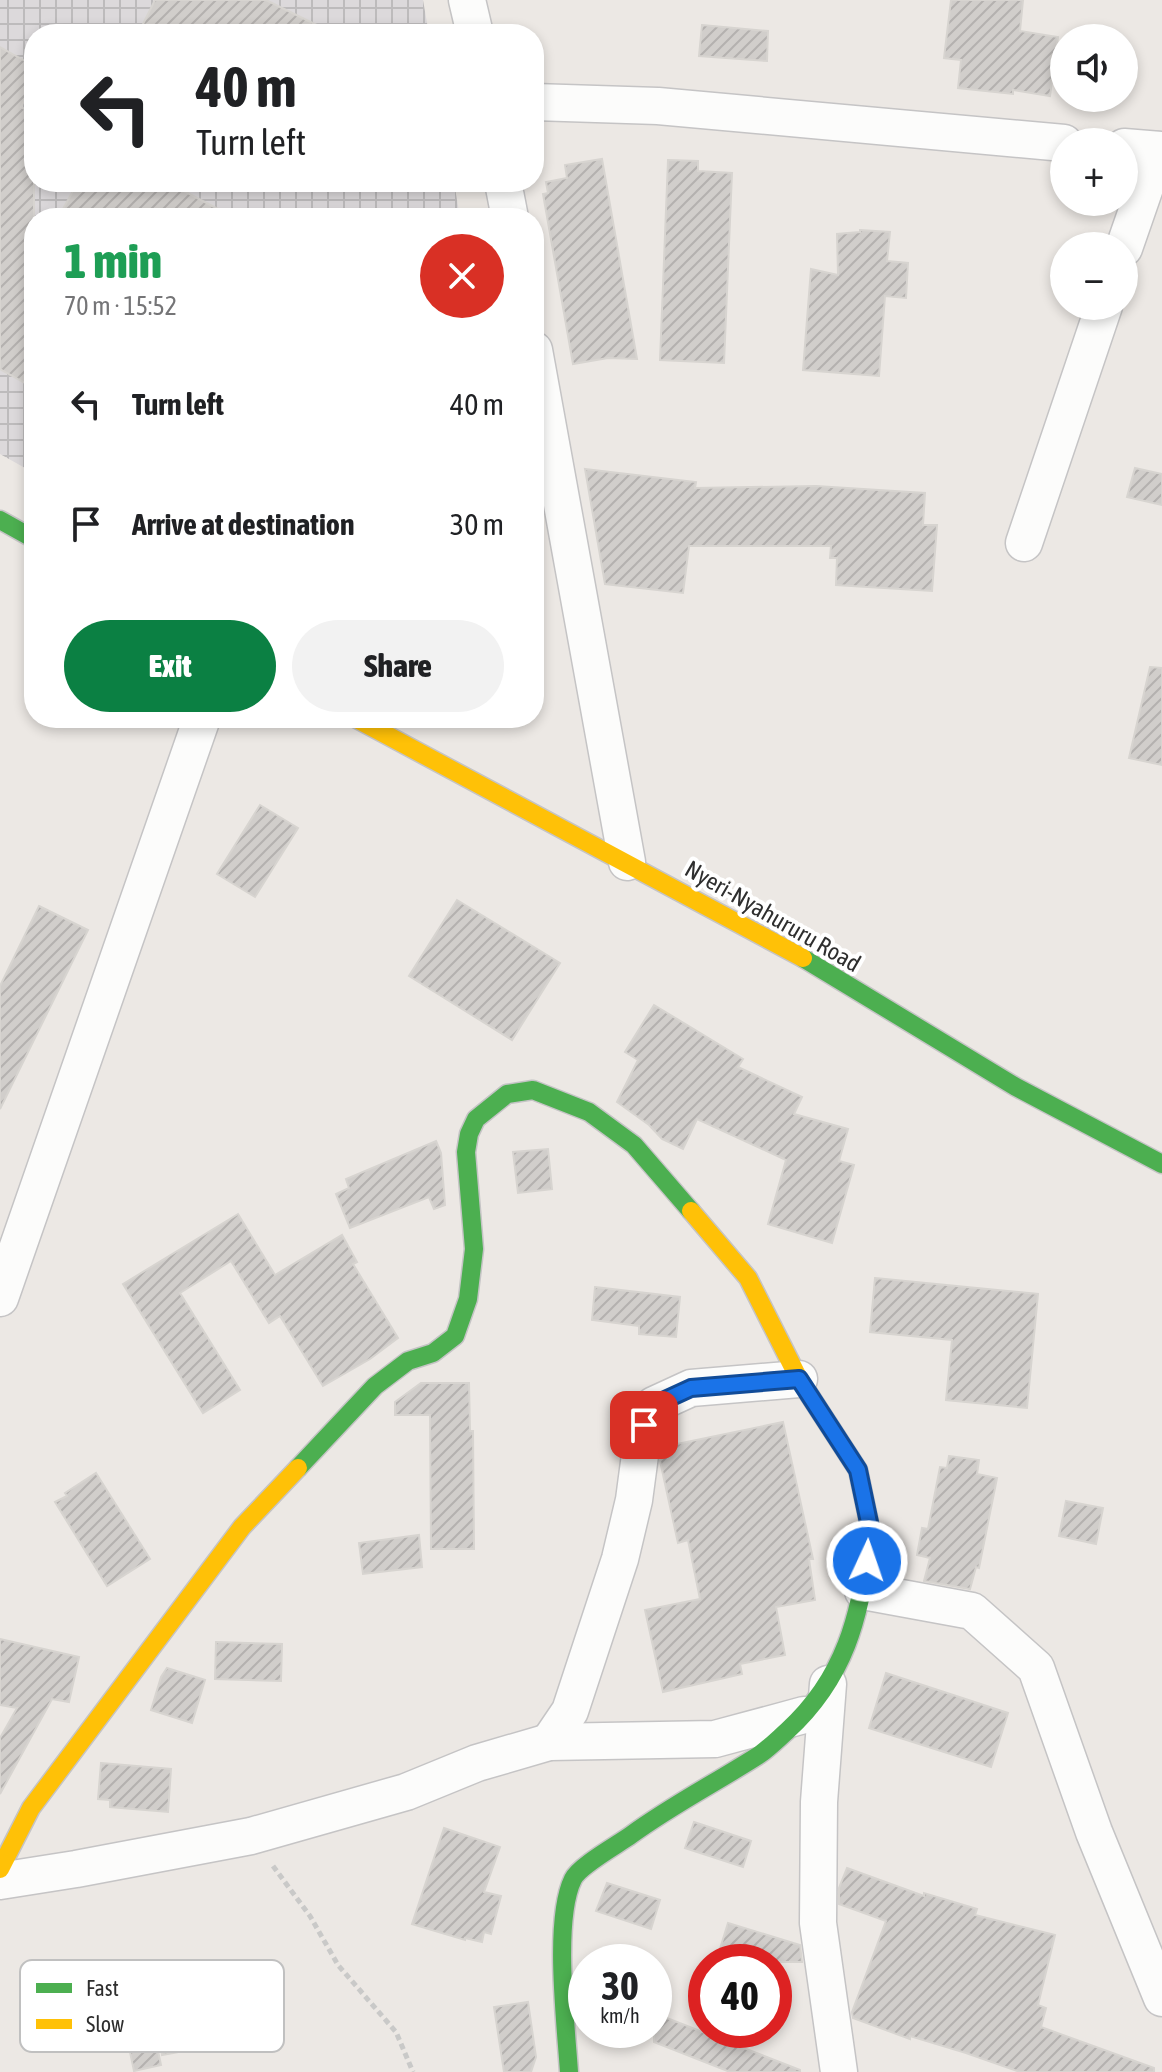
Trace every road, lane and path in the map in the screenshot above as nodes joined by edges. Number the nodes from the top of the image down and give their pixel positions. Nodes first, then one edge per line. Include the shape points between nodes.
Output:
1 (467, 0) edge
2 (473, 24) edge
3 (544, 102) edge
4 (1050, 142) edge
5 (1148, 149) edge
6 (1128, 232) edge
7 (1099, 320) edge
8 (544, 405) edge
9 (0, 520) edge
10 (24, 533) edge
11 (1024, 543) dead end
12 (199, 728) edge
13 (374, 728) edge
14 (627, 862) junction
15 (1162, 1164) edge
16 (0, 1298) edge
17 (799, 1379) junction
18 (863, 1591) junction
19 (828, 1684) junction
20 (805, 1714) junction
21 (549, 1742) junction
22 (251, 1836) junction
23 (0, 1869) edge
24 (0, 1881) edge
25 (1162, 1998) edge
26 (413, 2072) edge
27 (569, 2072) edge
28 (839, 2072) edge

1 - 2 street
3 - 4 street via 658,106
5 - 6 street
7 - 11 street
8 - 14 street
9 - 10 street
12 - 16 street
13 - 14 street, Nyeri-Nyahururu Road
14 - 15 street, Nyeri-Nyahururu Road via 771,939 1016,1087
17 - 18 street via 858,1470 871,1532
17 - 21 street via 691,1388 654,1405 644,1425 620,1559 570,1711
17 - 23 street via 748,1278 634,1145 589,1112 551,1096 533,1090 507,1094 476,1119 469,1134 474,1249 468,1299 455,1336 375,1386 242,1527 31,1808
18 - 19 street via 851,1637
18 - 25 street via 972,1611 1036,1668 1094,1832
19 - 20 street
19 - 28 street via 819,1802 818,1923
20 - 21 street via 715,1739
20 - 27 street via 762,1753 665,1810 574,1876 567,1891 563,1967
21 - 22 street via 406,1792
22 - 24 street
22 - 26 path via 310,1916 338,1965 396,2032

